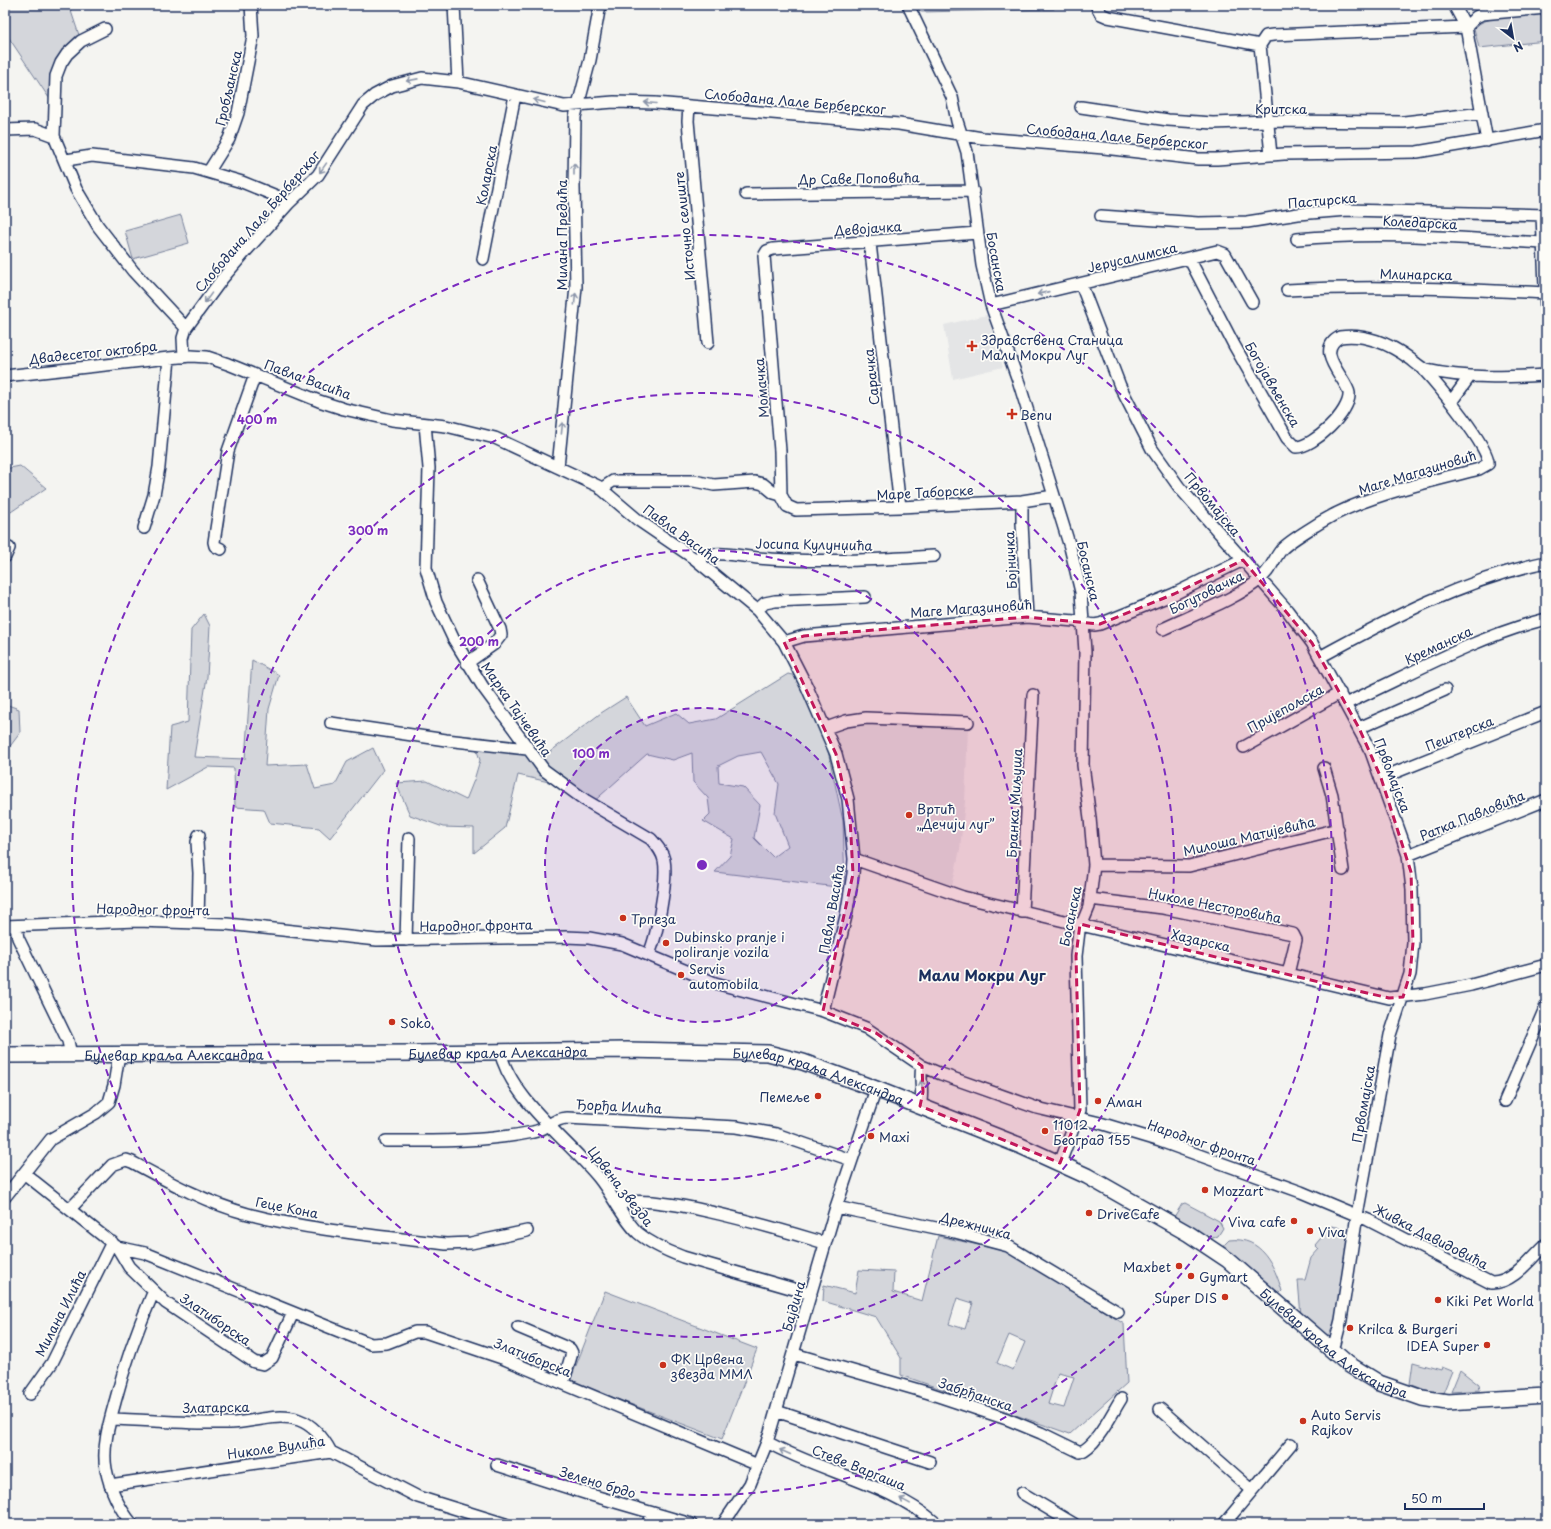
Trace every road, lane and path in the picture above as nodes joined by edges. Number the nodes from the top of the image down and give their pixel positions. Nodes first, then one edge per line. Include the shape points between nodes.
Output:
1 (454, 5) edge
2 (600, 5) edge
3 (908, 5) edge
4 (1096, 5) edge
5 (1454, 5) edge
6 (253, 6) edge
7 (1546, 8) edge
8 (1466, 27) junction
9 (105, 29) dead end
10 (1260, 45) junction
11 (458, 82) junction
12 (515, 96) junction
13 (578, 105) junction
14 (689, 106) junction
15 (1081, 107) dead end
16 (1482, 113) junction
17 (1268, 121) junction
18 (5, 130) edge
19 (1546, 130) edge
20 (962, 135) junction
21 (54, 136) junction
22 (1487, 141) junction
23 (1271, 155) junction
24 (66, 160) junction
25 (210, 171) junction
26 (973, 191) junction
27 (746, 194) dead end
28 (288, 204) junction
29 (1544, 215) edge
30 (1101, 216) dead end
31 (978, 233) junction
32 (1297, 239) dead end
33 (870, 243) junction
34 (1542, 243) junction
35 (764, 256) joint
36 (1190, 258) junction
37 (483, 259) dead end
38 (1544, 260) edge
39 (1081, 284) junction
40 (1287, 290) dead end
41 (1252, 302) dead end
42 (1546, 302) edge
43 (991, 305) junction
44 (186, 328) junction
45 (708, 343) dead end
46 (184, 357) junction
47 (169, 358) junction
48 (1424, 370) junction
49 (255, 375) junction
50 (1546, 375) edge
51 (5, 376) edge
52 (1470, 376) junction
53 (1451, 402) junction
54 (425, 424) junction
55 (558, 467) junction
56 (601, 489) junction
57 (781, 494) junction
58 (1054, 496) junction
59 (1022, 501) junction
60 (900, 507) junction
61 (144, 528) dead end
62 (221, 549) dead end
63 (934, 556) dead end
64 (695, 559) junction
65 (1243, 560) junction
66 (1546, 562) edge
67 (1260, 579) junction
68 (477, 580) dead end
69 (865, 597) dead end
70 (757, 610) junction
71 (1027, 617) junction
72 (1546, 619) edge
73 (1084, 624) junction
74 (1163, 628) dead end
75 (784, 642) junction
76 (1320, 658) junction
77 (467, 663) junction
78 (1445, 690) dead end
79 (1340, 693) junction
80 (1033, 695) dead end
81 (1345, 704) junction
82 (1546, 712) edge
83 (968, 722) dead end
84 (331, 723) dead end
85 (826, 728) junction
86 (1359, 728) junction
87 (1244, 747) dead end
88 (527, 749) junction
89 (1324, 768) dead end
90 (1381, 778) junction
91 (1546, 800) edge
92 (1338, 829) junction
93 (199, 835) dead end
94 (409, 838) dead end
95 (1408, 855) junction
96 (854, 859) junction
97 (1094, 865) junction
98 (1344, 870) dead end
99 (1090, 899) junction
100 (1022, 912) junction
101 (198, 923) junction
102 (1081, 924) junction
103 (10, 926) edge
104 (406, 940) junction
105 (649, 954) junction
106 (1546, 965) edge
107 (1288, 974) junction
108 (1403, 997) junction
109 (1546, 1006) edge
110 (823, 1011) junction
111 (500, 1051) junction
112 (71, 1054) junction
113 (119, 1054) junction
114 (5, 1055) edge
115 (922, 1066) junction
116 (876, 1089) junction
117 (1505, 1101) dead end
118 (920, 1106) junction
119 (1078, 1118) junction
120 (548, 1126) junction
121 (386, 1141) dead end
122 (851, 1160) junction
123 (1060, 1163) junction
124 (25, 1174) junction
125 (5, 1197) edge
126 (618, 1205) junction
127 (836, 1207) junction
128 (70, 1209) junction
129 (1357, 1214) junction
130 (527, 1231) dead end
131 (825, 1243) junction
132 (114, 1244) junction
133 (1546, 1244) edge
134 (154, 1293) junction
135 (811, 1294) junction
136 (1118, 1312) dead end
137 (293, 1313) junction
138 (518, 1327) dead end
139 (1333, 1352) junction
140 (794, 1354) junction
141 (563, 1383) junction
142 (30, 1394) dead end
143 (1546, 1396) edge
144 (1121, 1399) dead end
145 (1160, 1409) dead end
146 (776, 1411) junction
147 (111, 1419) junction
148 (767, 1442) junction
149 (1291, 1444) dead end
150 (331, 1452) junction
151 (930, 1462) dead end
152 (497, 1464) dead end
153 (758, 1465) junction
154 (110, 1485) junction
155 (1252, 1490) junction
156 (1022, 1493) dead end
157 (651, 1513) junction
158 (132, 1524) edge
159 (505, 1524) edge
160 (648, 1524) edge
161 (691, 1524) edge
162 (723, 1524) edge
163 (937, 1524) edge
164 (1074, 1524) edge
165 (1224, 1524) edge

1 - 11 street
2 - 13 street, Милана Предића via 590,60
3 - 20 street, Босанска via 949,90
4 - 10 street via 1101,14 1108,17
5 - 8 street
6 - 25 street, Гробљанска via 253,36 238,113 229,139
7 - 8 street via 1482,14
8 - 10 street via 1273,35 1266,36
8 - 16 street via 1474,59
9 - 21 street via 81,41 61,63 56,76
10 - 17 street
11 - 12 street, Слободана Лале Берберског
11 -> 28 street, Слободана Лале Берберског via 422,78 392,86 375,95 361,108 318,175
13 -> 12 street, Слободана Лале Берберског via 551,104
12 - 37 street, Коларска
14 -> 13 street, Слободана Лале Берберског via 637,102
55 -> 13 street, Милана Предића via 576,287 574,137
14 - 20 street, Слободана Лале Берберског via 899,124
14 - 45 street, Источно селиште
15 - 17 street, Критска via 1189,122
16 - 17 street, Критска via 1404,122
16 - 22 street
17 - 23 street
18 - 21 street via 35,129
19 - 22 street, Слободана Лале Берберског
20 - 23 street, Слободана Лале Берберског via 1185,158 1217,159
20 - 26 street, Босанска
21 - 24 street
22 - 23 street, Слободана Лале Берберског via 1417,152
24 - 25 street via 99,157
24 - 44 street via 76,189 98,226 133,271
25 - 28 street via 279,197
26 - 27 street, Др Саве Поповића
26 - 31 street, Босанска
28 -> 44 street, Слободана Лале Берберског via 222,279
29 - 30 street, Пастирска via 1362,210 1298,214 1246,222 1198,223
29 - 34 street
31 - 33 street, Девојачка
31 - 43 street, Босанска
32 - 34 street, Коледарска via 1333,235 1392,234
33 - 35 street, Девојачка via 773,249 767,251
33 - 60 street, Сарачка
34 - 38 street
35 - 57 street, Момачка via 780,451
36 - 39 street, Јерусалимска
36 - 41 street, Јерусалимска via 1217,251 1225,254
36 - 48 street, Богојављенска via 1234,345 1294,446 1303,446 1332,425 1347,404 1348,389 1331,358 1335,341 1344,336 1370,339 1396,350
38 - 42 street
39 -> 43 street, Јерусалимска
39 - 65 street, Првомајска via 1120,386 1146,441 1179,487
40 - 42 street, Млинарска via 1459,289
43 - 58 street, Босанска via 1019,383
44 - 46 street
46 - 47 street, Двадесетог октобра
46 - 49 street, Павла Васића via 207,357
47 - 51 street, Двадесетог октобра
47 - 61 street via 159,467
48 - 52 street
48 - 53 street, Маге Магазиновић
49 - 54 street, Павла Васића via 344,409
49 - 62 street via 228,451 214,542 215,546
50 - 52 street
52 - 53 street
53 - 67 street, Маге Магазиновић via 1478,439 1488,458 1488,464 1479,469 1414,485 1333,516 1282,549 1273,565
54 - 55 street, Павла Васића via 446,426 495,438
54 - 77 street, Марка Тајчевића via 429,468 426,568 436,602
55 - 56 street, Павла Васића
56 - 57 street via 613,480 694,481 722,485 755,482 764,484 774,493
56 - 64 street, Павла Васића via 638,520
57 - 60 street, Маре Таборске via 787,506 796,510
58 - 59 street, Маре Таборске
58 - 73 street, Босанска via 1079,579
59 - 60 street, Маре Таборске
59 - 71 street, Бојничка
63 - 64 street, Јосипа Кулунџића via 876,560 784,560 709,554
64 - 70 street, Павла Васића
65 - 67 street, Првомајска
65 - 73 street, Маге Магазиновић via 1174,594 1108,621 1094,625
66 - 76 street via 1467,585 1389,620
67 - 74 street, Богутовачка via 1235,595
67 - 76 street, Првомајска via 1305,632
68 - 77 street via 501,635 494,644
69 - 70 street via 775,601 765,603
70 - 75 street, Павла Васића
71 - 73 street, Маге Магазиновић
71 - 75 street, Маге Магазиновић via 804,636
72 - 81 street, Креманска via 1466,647
73 - 97 street, Босанска via 1083,765
75 - 85 street, Павла Васића
76 - 79 street, Првомајска
77 - 88 street, Марка Тајчевића
78 - 86 street
79 - 81 street, Првомајска
79 - 87 street, Пријепољска
80 - 100 street, Бранка Миљуша
81 - 86 street, Првомајска
82 - 90 street, Пештерска
83 - 85 street via 866,718
84 - 88 street
85 - 96 street, Павла Васића via 845,783
86 - 90 street, Првомајска
88 - 105 street, Марка Тајчевића via 552,778 651,839 658,846 664,862 663,889 657,933
89 - 92 street
90 - 95 street, Првомајска
91 - 95 street, Ратка Павловића
92 - 97 street, Милоша Матијевића via 1189,866
92 - 98 street
93 - 101 street via 196,842 199,873
94 - 104 street
95 - 108 street, Првомајска via 1412,889 1412,943 1409,979
96 - 100 street, Хазарска via 964,897
96 - 110 street, Павла Васића via 846,916
97 - 99 street, Босанска
99 - 102 street, Босанска via 1087,914
99 - 107 street, Николе Несторовића via 1163,908 1293,934 1296,940
100 - 102 street, Хазарска
101 - 103 street, Народног фронта via 117,921
101 - 104 street, Народног фронта via 263,927 377,940
102 - 107 street, Хазарска via 1134,939
102 - 119 street, Босанска via 1076,956 1080,1091
103 - 112 street via 68,1041
104 - 105 street, Народног фронта via 589,938 622,944
105 - 110 street, Народног фронта via 715,983
106 - 108 street, Хазарска via 1471,985
107 - 108 street, Хазарска via 1389,998
108 - 129 street, Првомајска via 1390,1035
109 - 117 street
110 - 115 street, Народног фронта via 876,1034
111 - 113 main road, Булевар краља Александра
111 - 116 main road, Булевар краља Александра via 755,1052 803,1062
111 - 120 street, Црвена звезда via 509,1074
112 - 113 main road, Булевар краља Александра
112 - 114 main road, Булевар краља Александра
113 - 124 street via 109,1102 96,1113 51,1139
118 -> 115 street via 923,1092 920,1078
115 - 119 street, Народног фронта via 989,1092
116 - 118 main road, Булевар краља Александра
116 - 122 street, Бајдина
118 - 123 main road, Булевар краља Александра
119 - 123 street, Босанска
119 - 129 street, Народног фронта via 1160,1142
120 - 121 street, Ђорђа Илића via 533,1132 493,1138
120 - 122 street, Ђорђа Илића via 566,1118 736,1127 776,1134
120 - 126 street, Црвена звезда via 585,1162
122 - 127 street, Бајдина
123 - 139 main road, Булевар краља Александра via 1137,1204 1211,1248 1261,1287
124 - 125 street
124 - 128 street, Златиборска
126 - 131 street via 632,1201 699,1210
126 - 135 street, Црвена звезда via 637,1232 670,1253
127 - 131 street, Бајдина
127 - 136 street, Дрежничка via 1008,1246
128 - 130 street, Геце Кона via 112,1165 126,1160 175,1186 223,1206 281,1222 446,1244 471,1243
128 - 132 street, Златиборска
129 - 133 street, Живка Давидовића via 1491,1283 1508,1280
129 - 139 street, Првомајска via 1341,1320
131 - 135 street, Бајдина
132 - 134 street, Златиборска via 129,1267
132 - 137 street, Златиборска via 145,1253
132 - 142 street, Милана Илића via 52,1363
134 - 137 street, Златиборска via 259,1364 272,1358
134 - 147 street via 124,1366
135 - 140 street, Бајдина
137 - 141 street, Златиборска via 371,1344 387,1343 415,1332 425,1332 502,1358
138 - 141 street via 570,1349 572,1353
139 - 143 main road, Булевар краља Александра via 1372,1380 1429,1400 1463,1402
140 - 144 street, Забрђанска via 929,1393 1007,1419 1080,1452 1087,1449 1094,1440
140 - 146 street, Бајдина
141 - 153 street, Златиборска
145 - 155 street
146 - 148 street, Бајдина
146 - 151 street
147 - 150 street, Златарска via 232,1423 292,1418 313,1428
147 - 154 street via 105,1451
148 - 153 street, Бајдина
163 -> 148 street, Стеве Варгаша via 909,1503 888,1492 830,1471
149 - 155 street
150 - 154 street, Николе Вулића
150 - 159 street, Николе Вулића via 418,1497
152 - 157 street, Зелено брдо
153 - 162 street, Бајдина via 750,1484
154 - 158 street
155 - 165 street
156 - 164 street
157 - 160 street
157 - 161 street, Зелено брдо

